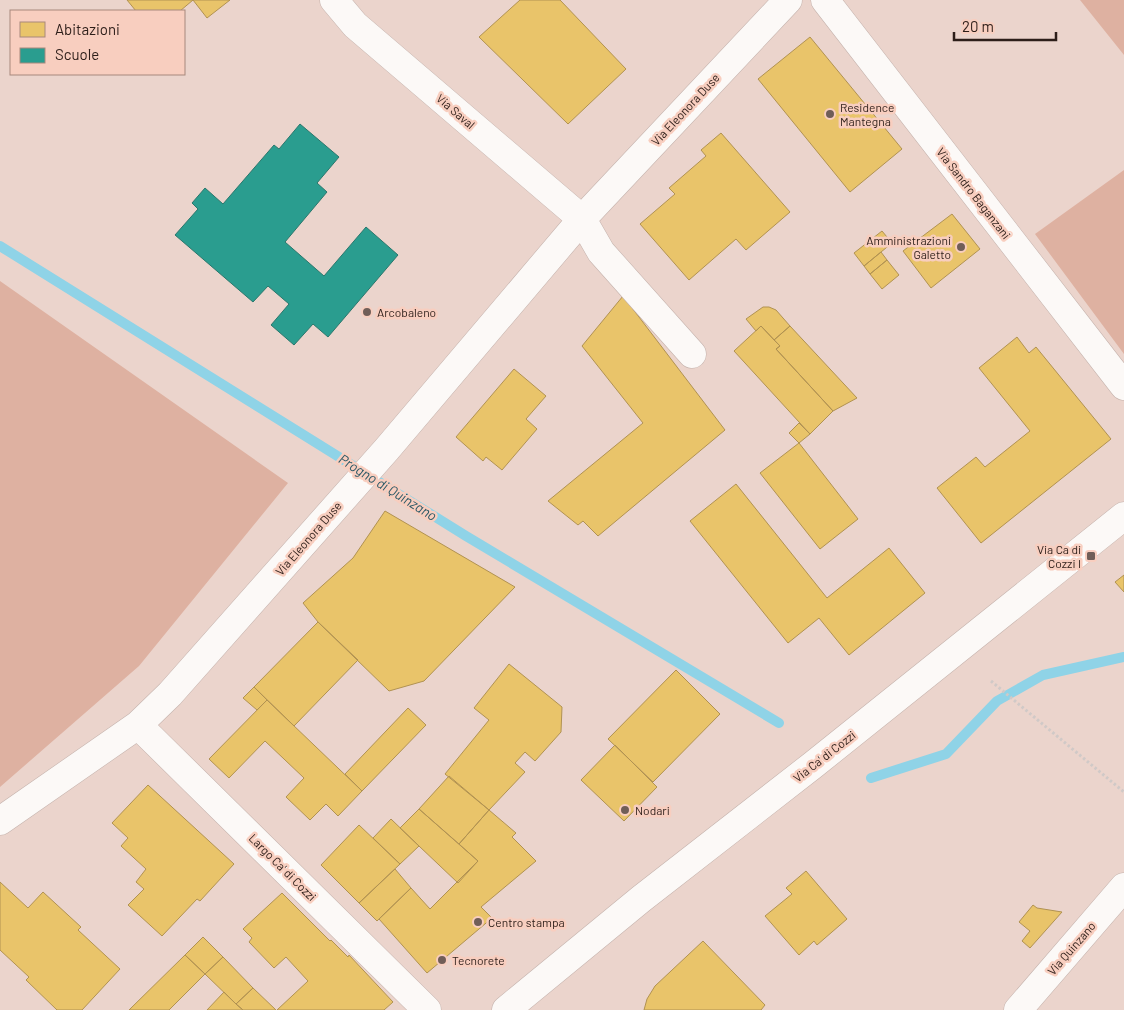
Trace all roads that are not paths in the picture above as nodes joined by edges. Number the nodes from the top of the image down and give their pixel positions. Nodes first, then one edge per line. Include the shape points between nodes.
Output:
1 (334, 0) edge
2 (788, 0) edge
3 (825, 0) edge
4 (582, 219) junction
5 (692, 354) dead end
6 (1124, 386) edge
7 (1124, 516) edge
8 (138, 725) junction
9 (0, 821) edge
10 (1124, 887) edge
11 (523, 1005) edge
12 (427, 1010) edge
13 (1018, 1010) edge

1 - 4 street, Via Saval via 355,25
2 - 4 street, Via Eleonora Duse
3 - 6 street, Via Sandro Baganzani
4 - 5 street via 600,252
4 - 8 street, Via Eleonora Duse via 387,449 170,694
7 - 11 street, Via Ca' di Cozzi via 641,898
8 - 9 street, Via Eleonora Duse
8 - 12 street, Largo Ca' di Cozzi
10 - 13 street, Via Quinzano

